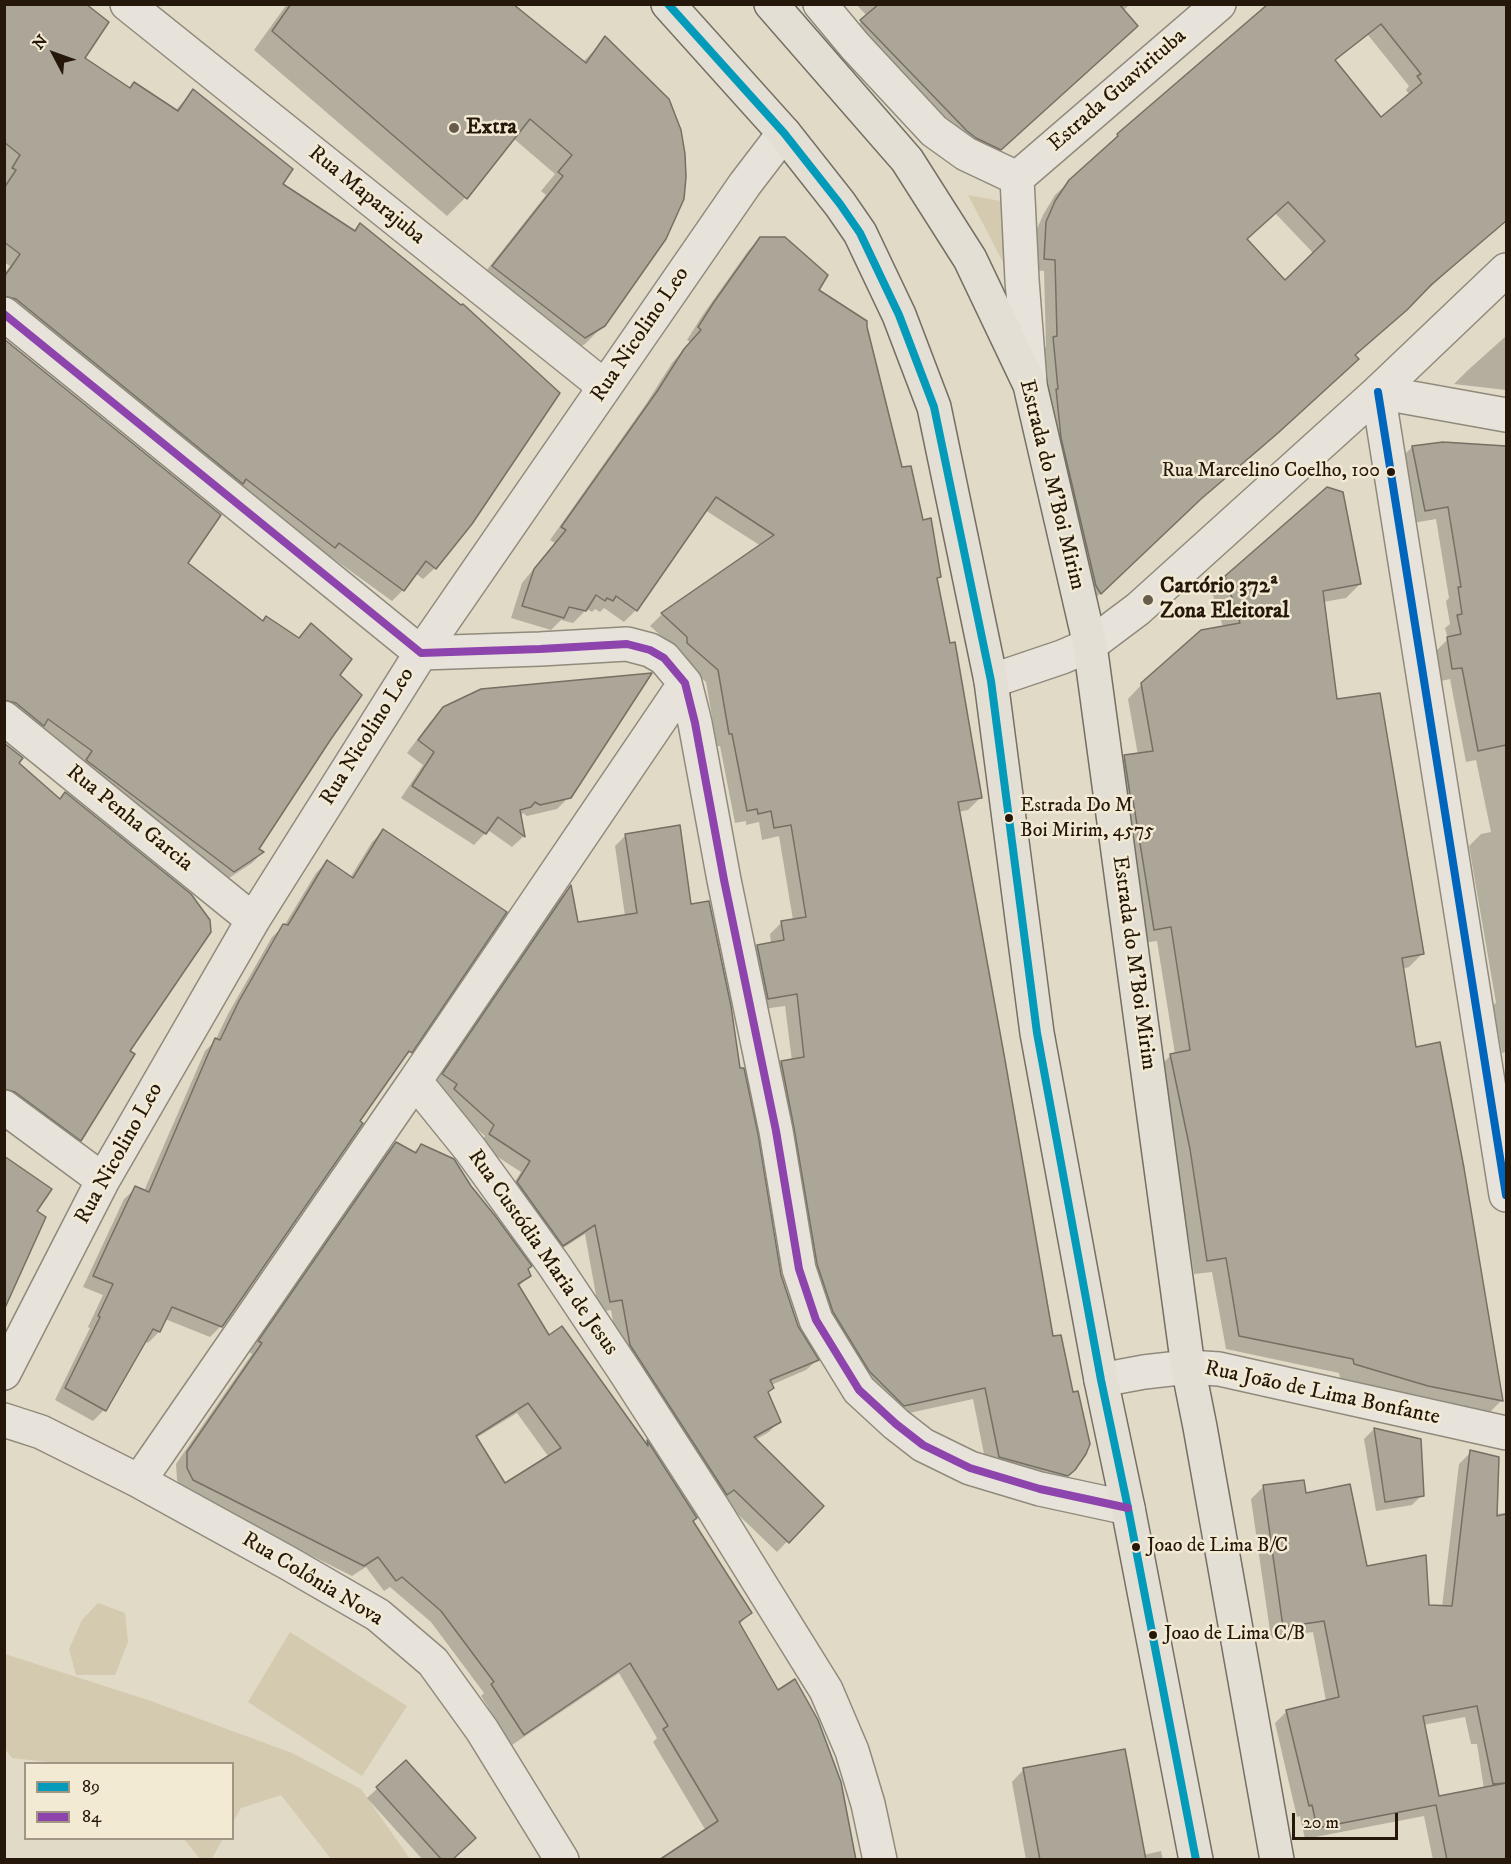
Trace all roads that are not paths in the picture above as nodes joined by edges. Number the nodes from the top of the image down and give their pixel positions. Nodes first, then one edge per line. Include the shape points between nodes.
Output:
1 (127, 4) edge
2 (668, 4) edge
3 (771, 4) edge
4 (820, 4) edge
5 (1219, 4) edge
6 (784, 133) junction
7 (1017, 178) junction
8 (1506, 270) edge
9 (4, 314) edge
10 (1030, 385) junction
11 (605, 387) junction
12 (1378, 392) junction
13 (1506, 415) edge
14 (1090, 645) junction
15 (421, 652) junction
16 (991, 681) junction
17 (685, 683) junction
18 (4, 718) edge
19 (253, 920) junction
20 (415, 1081) junction
21 (4, 1107) edge
22 (104, 1180) junction
23 (1506, 1195) edge
24 (1188, 1367) junction
25 (4, 1373) edge
26 (1101, 1380) junction
27 (4, 1420) edge
28 (1506, 1433) edge
29 (139, 1481) junction
30 (1128, 1508) junction
31 (562, 1860) edge
32 (880, 1860) edge
33 (1196, 1860) edge
34 (1277, 1860) edge

1 - 11 street, Rua Maparajuba
2 - 6 main road
3 - 10 main road, Estrada do M'Boi Mirim via 907,160 969,259
4 - 7 street via 934,131 966,154
5 - 7 street, Estrada Guavirituba
6 - 11 street, Rua Nicolino Leo
6 - 16 main road via 860,233 924,380 934,407
7 - 10 street
8 - 12 street
9 - 15 street
10 - 14 main road, Estrada do M'Boi Mirim
11 - 15 street, Rua Nicolino Leo
12 - 13 street
12 - 14 street via 1138,609
12 - 23 street
14 - 16 street
14 - 24 main road, Estrada do M'Boi Mirim
15 - 17 street via 627,644 664,658
15 - 19 street, Rua Nicolino Leo
16 - 26 main road via 1037,1034
17 - 20 street
17 - 30 street via 776,1131 799,1269 816,1320 859,1390 923,1445 970,1468 1040,1489
18 - 19 street, Rua Penha Garcia
19 - 22 street, Rua Nicolino Leo
20 - 29 street
20 - 32 street, Rua Custódia Maria de Jesus via 470,1149 560,1275 826,1690 852,1751
21 - 22 street
22 - 25 street, Rua Nicolino Leo
24 - 26 street, Rua João de Lima Bonfante
24 - 28 street, Rua João de Lima Bonfante via 1219,1369
24 - 34 main road, Estrada do M'Boi Mirim
26 - 30 main road
27 - 29 street, Rua Colônia Nova via 40,1432
29 - 31 street, Rua Colônia Nova via 378,1615 434,1662 482,1730
30 - 33 main road

